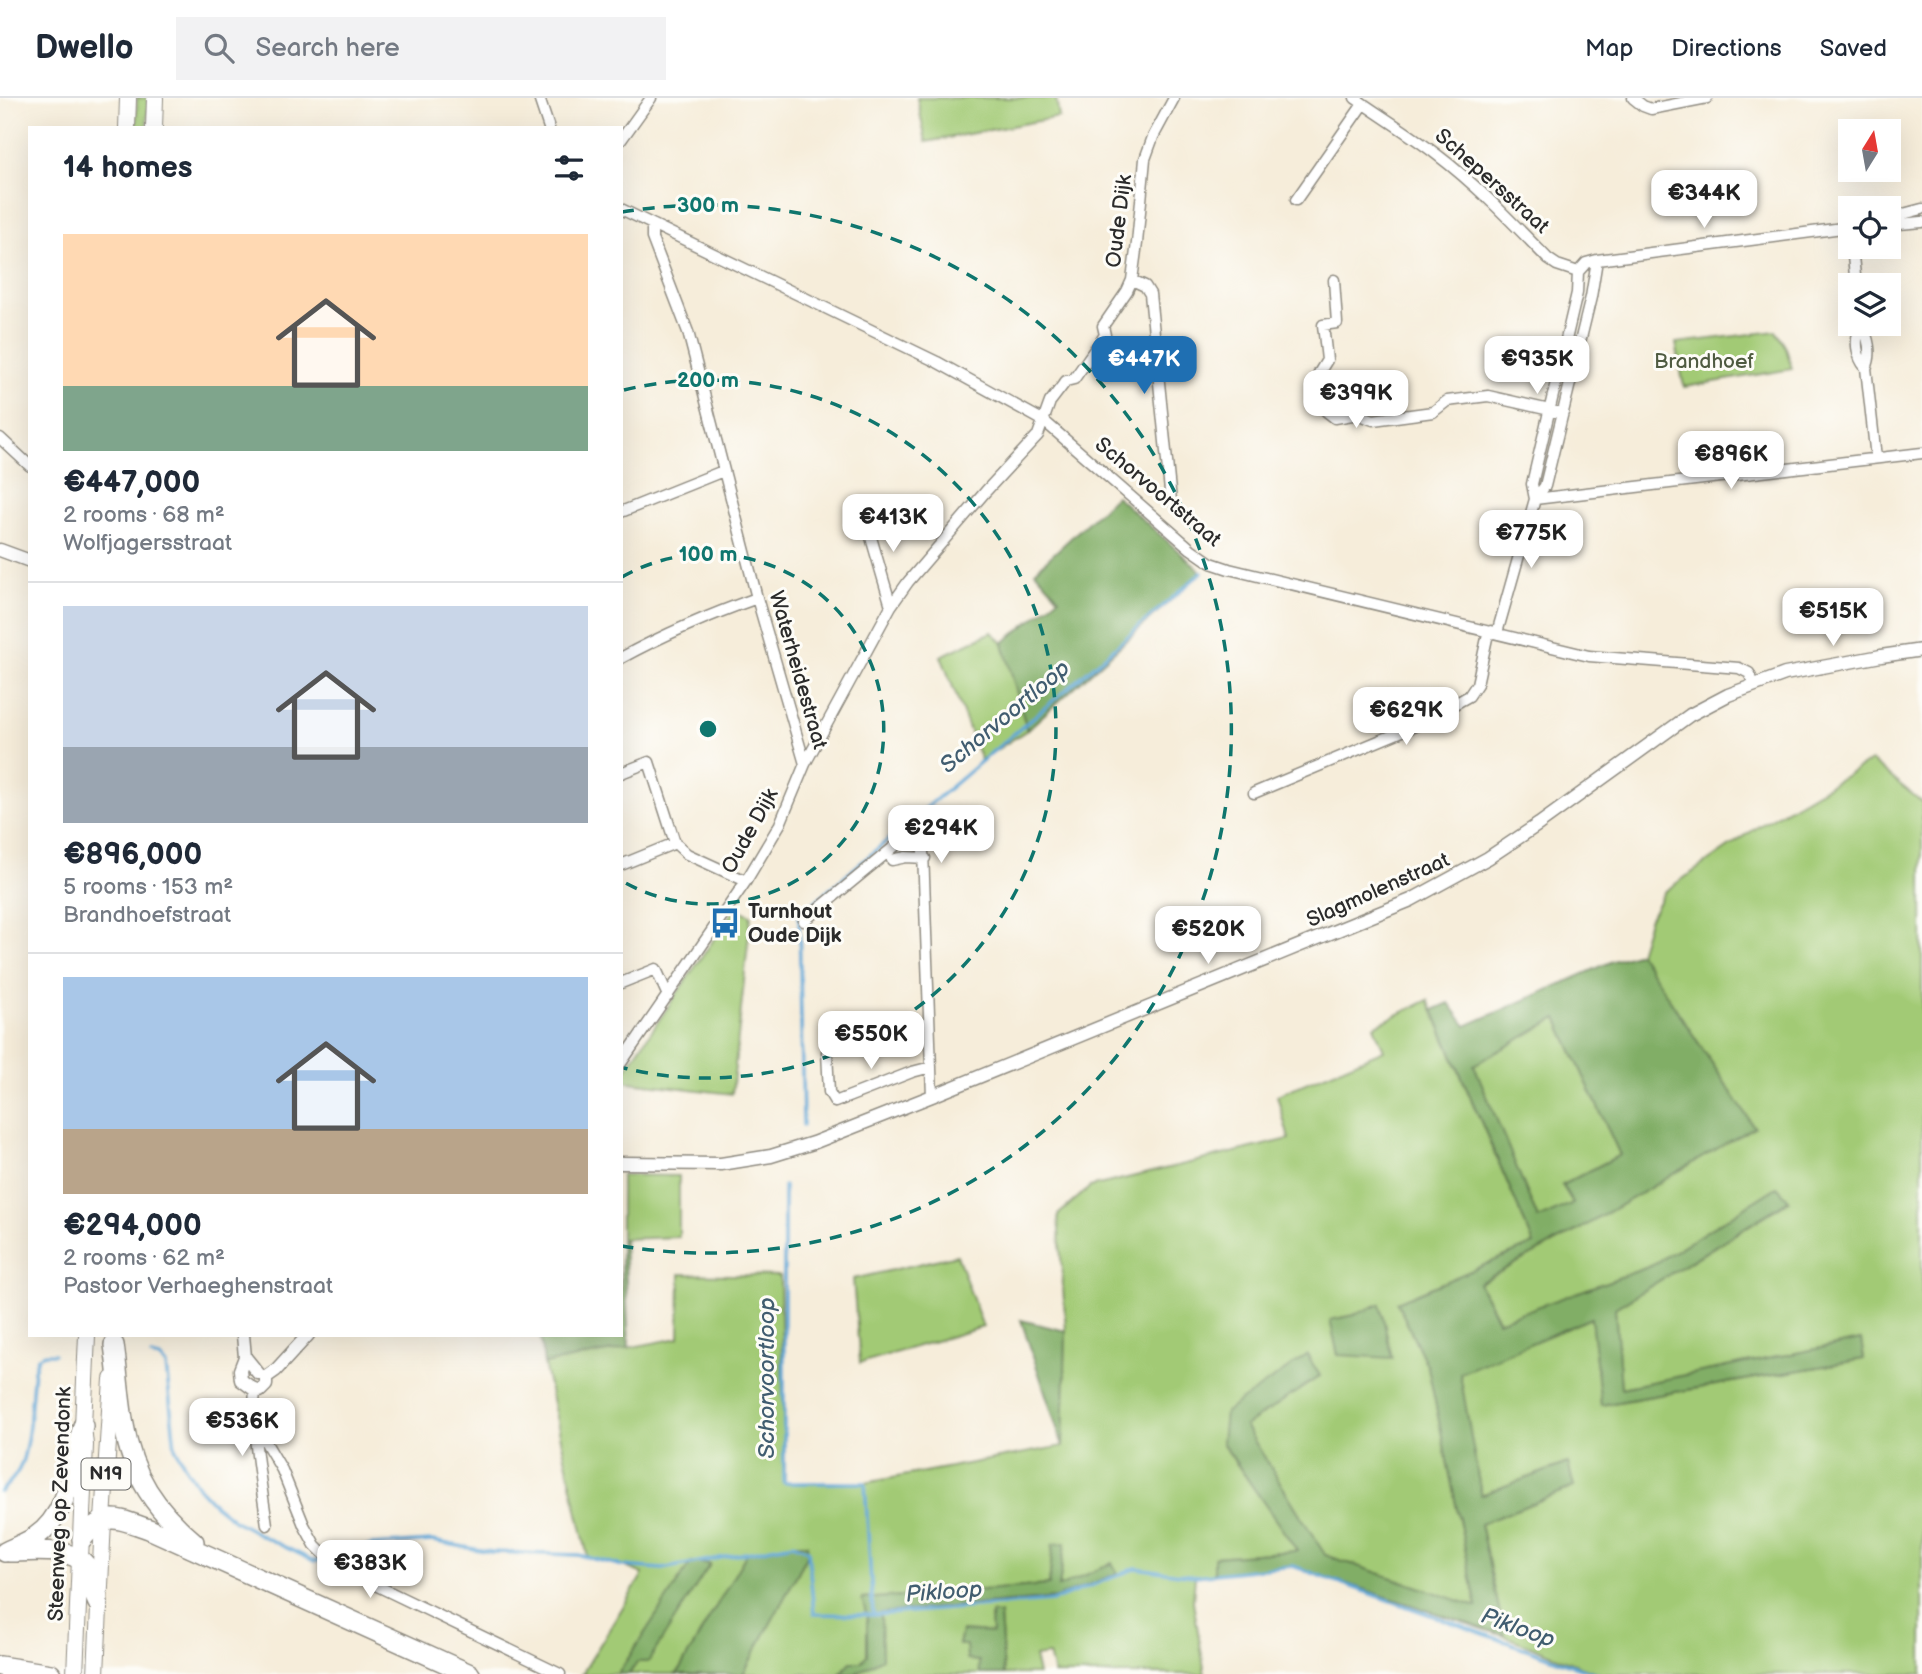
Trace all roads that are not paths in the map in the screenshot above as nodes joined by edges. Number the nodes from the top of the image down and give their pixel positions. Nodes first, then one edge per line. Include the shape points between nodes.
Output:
1 (128, 98) edge
2 (155, 98) edge
3 (539, 98) edge
4 (651, 98) edge
5 (1174, 98) edge
6 (1633, 98) edge
7 (1707, 98) edge
8 (1359, 101) edge
9 (127, 126) edge
10 (154, 126) edge
11 (548, 126) edge
12 (623, 137) edge
13 (1296, 200) dead end
14 (1922, 209) edge
15 (623, 210) edge
16 (1901, 215) edge
17 (1922, 222) edge
18 (652, 224) junction
19 (1901, 224) edge
20 (1838, 229) edge
21 (1597, 260) junction
22 (1578, 272) junction
23 (1132, 280) junction
24 (1334, 280) dead end
25 (1577, 293) junction
26 (1591, 297) junction
27 (1856, 336) edge
28 (1550, 410) junction
29 (1563, 413) junction
30 (1044, 421) junction
31 (0, 438) edge
32 (1922, 453) edge
33 (1876, 458) junction
34 (28, 464) edge
35 (723, 471) junction
36 (1535, 499) junction
37 (1171, 501) dead end
38 (863, 510) dead end
39 (623, 511) edge
40 (2, 551) edge
41 (28, 560) edge
42 (28, 569) edge
43 (757, 598) junction
44 (891, 606) junction
45 (1494, 632) junction
46 (1922, 650) edge
47 (623, 657) edge
48 (1754, 684) junction
49 (805, 764) junction
50 (623, 772) edge
51 (1254, 793) dead end
52 (676, 843) junction
53 (925, 858) junction
54 (892, 860) dead end
55 (623, 864) edge
56 (746, 881) junction
57 (804, 921) dead end
58 (623, 982) edge
59 (668, 996) junction
60 (827, 1052) dead end
61 (623, 1060) edge
62 (931, 1067) junction
63 (932, 1096) junction
64 (623, 1163) edge
65 (87, 1337) edge
66 (243, 1337) edge
67 (306, 1337) edge
68 (114, 1340) edge
69 (245, 1357) junction
70 (262, 1375) junction
71 (252, 1388) junction
72 (83, 1426) junction
73 (256, 1435) junction
74 (103, 1520) junction
75 (267, 1525) dead end
76 (82, 1539) junction
77 (3, 1552) edge
78 (208, 1555) junction
79 (81, 1560) junction
80 (92, 1607) junction
81 (0, 1666) edge
82 (51, 1674) edge
83 (75, 1674) edge
84 (96, 1674) edge
85 (470, 1674) edge
86 (559, 1674) edge

1 - 9 main road
2 - 10 main road
3 - 11 street
4 - 12 street
5 - 23 street, Oude Dijk via 1146,159
6 - 7 street via 1651,109
8 - 13 street, Schepersstraat
8 - 22 street, Schepersstraat via 1462,175 1548,259
14 - 16 street
15 - 18 street, Schorvoortstraat
17 - 19 street
18 - 30 street, Schorvoortstraat via 925,355
18 - 35 street, Waterheidestraat via 652,238 688,332
20 - 21 street
21 - 22 street
21 - 26 street
22 - 25 street
23 - 30 street, Oude Dijk via 1103,326 1105,335 1074,379 1066,381 1050,402
23 - 37 street via 1150,294
24 - 28 street via 1337,323 1322,324 1327,360 1319,373 1331,416 1359,414 1373,420 1433,412 1447,401 1488,396
25 - 26 street
25 - 28 street
26 - 29 street
27 - 33 street via 1866,368
28 - 29 street
28 - 36 street via 1532,484
29 - 36 street via 1545,486
30 - 44 street, Oude Dijk via 1038,435
30 - 45 street, Schorvoortstraat via 1211,563
31 - 34 street
32 - 33 street
33 - 36 street
35 - 39 street
35 - 43 street, Waterheidestraat
36 - 45 street
38 - 44 street
40 - 41 street
40 - 42 street
43 - 47 street
43 - 49 street, Waterheidestraat
44 - 49 street, Oude Dijk
45 - 48 street, Schorvoortstraat via 1589,656 1739,668 1749,673
45 - 51 street via 1469,696 1417,725
46 - 48 street, Slagmolenstraat via 1802,670
48 - 63 street, Slagmolenstraat via 1690,715 1488,858 1411,900
49 - 56 street, Oude Dijk via 780,824
50 - 52 street via 649,762
52 - 55 street
52 - 56 street via 687,854
53 - 54 street
53 - 57 street via 922,824
53 - 62 street
56 - 59 street, Oude Dijk
58 - 59 street via 656,969
59 - 61 street, Oude Dijk
60 - 62 street via 829,1093 835,1102
62 - 63 street
63 - 64 street, Slagmolenstraat via 771,1156 721,1164
65 - 72 main road, Steenweg op Zevendonk / N19
66 - 69 street
67 - 70 street via 276,1370
68 - 74 main road, Steenweg op Zevendonk / N19
68 - 78 highway via 124,1429 136,1469 160,1510
69 - 70 street
69 - 71 street via 241,1380
70 - 71 street via 250,1377
71 - 73 street
72 - 76 main road, Steenweg op Zevendonk / N19
72 - 77 highway via 68,1489 55,1515 37,1536
73 - 75 street
73 - 86 street via 265,1441 282,1470 315,1545 331,1560
74 - 76 highway
74 - 78 highway via 117,1519 149,1529
74 - 80 main road, Steenweg op Zevendonk / N19
76 - 79 main road, Steenweg op Zevendonk / N19
77 - 79 highway via 54,1552
78 - 85 highway
79 - 80 highway via 91,1577
80 - 83 main road, Steenweg op Zevendonk / N19
80 - 84 main road, Steenweg op Zevendonk / N19
81 - 82 highway

